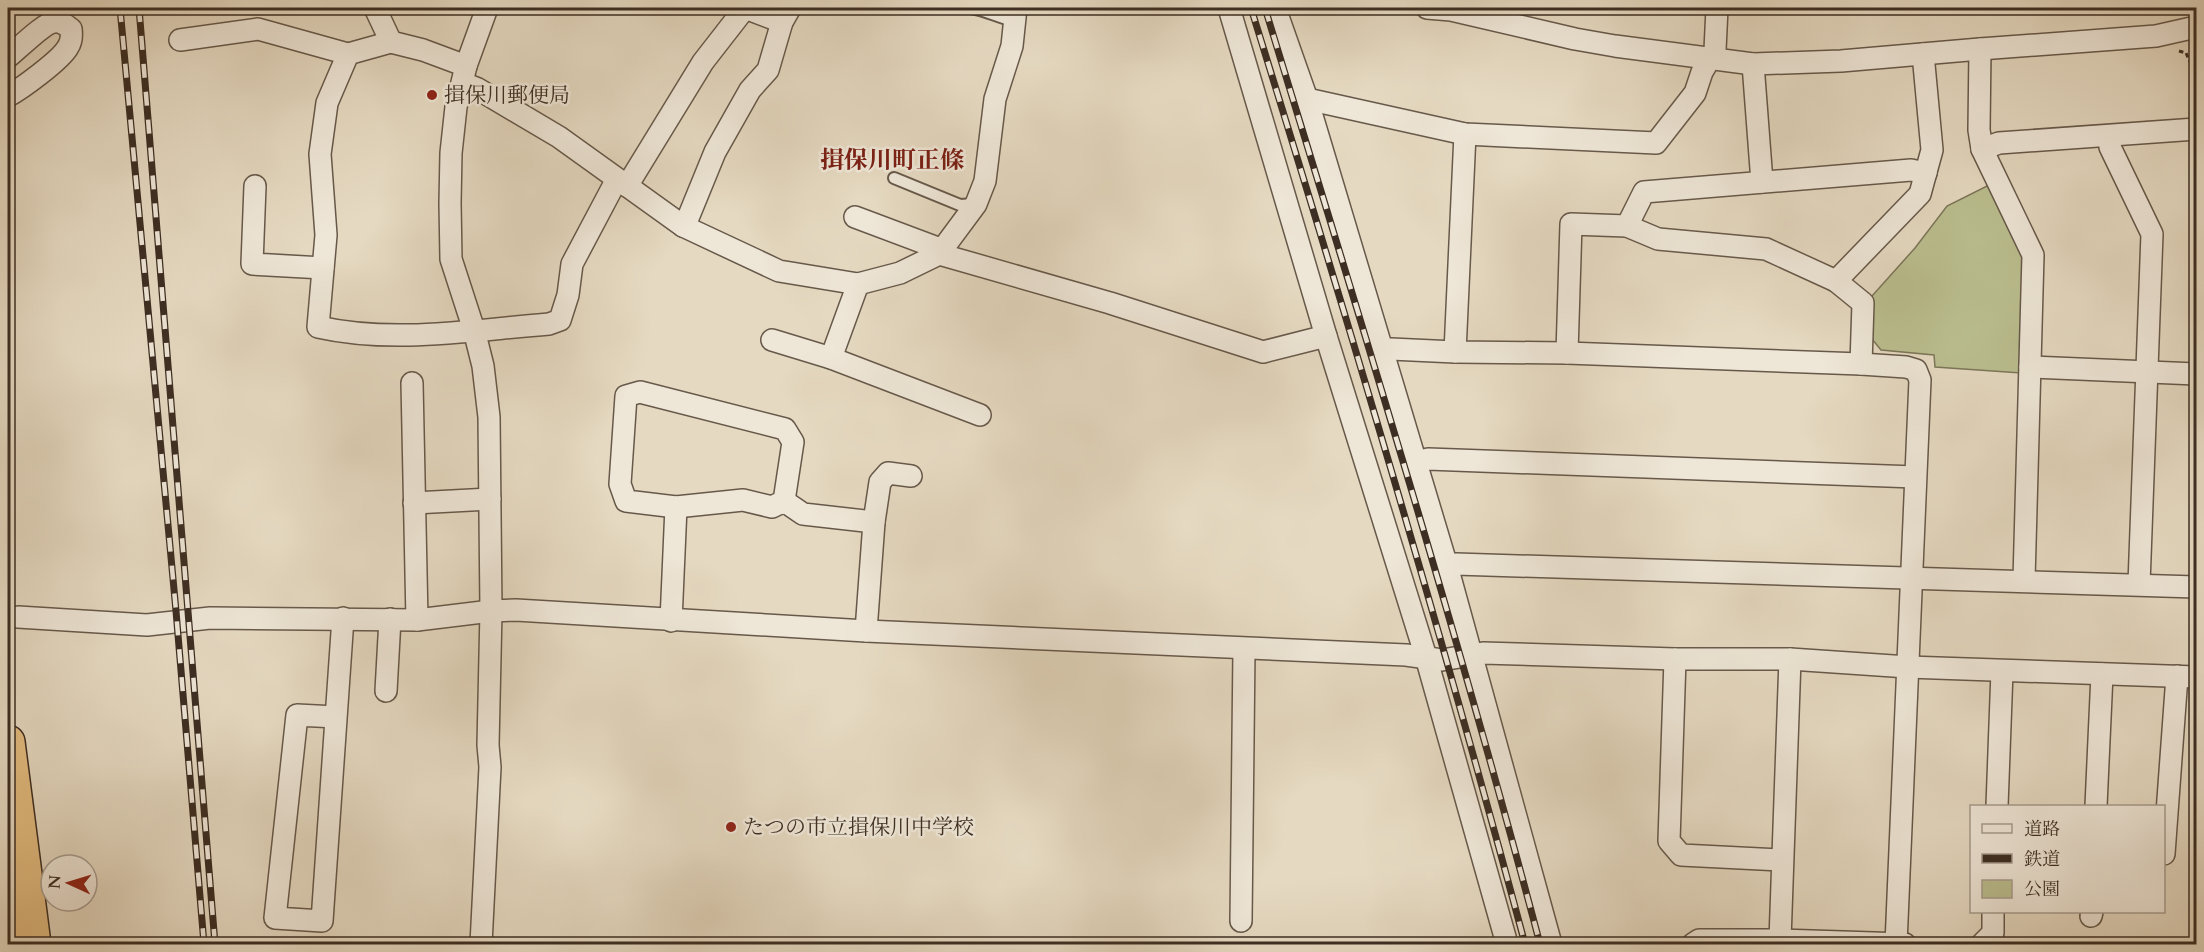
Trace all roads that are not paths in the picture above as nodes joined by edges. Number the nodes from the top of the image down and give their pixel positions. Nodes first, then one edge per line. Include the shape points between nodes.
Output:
1 (375, 8) edge
2 (487, 8) edge
3 (970, 8) edge
4 (1229, 8) edge
5 (1275, 8) edge
6 (1427, 8) edge
7 (1716, 8) edge
8 (1016, 14) edge
9 (786, 15) edge
10 (2192, 28) edge
11 (180, 39) dead end
12 (391, 42) junction
13 (1980, 49) junction
14 (348, 54) junction
15 (1923, 54) junction
16 (8, 57) edge
17 (1709, 60) junction
18 (1753, 64) junction
19 (464, 74) junction
20 (8, 96) edge
21 (1307, 99) junction
22 (2196, 129) edge
23 (1465, 134) junction
24 (2109, 136) junction
25 (1982, 149) junction
26 (1926, 173) junction
27 (894, 178) dead end
28 (1762, 182) junction
29 (622, 183) junction
30 (255, 186) dead end
31 (976, 204) junction
32 (855, 217) dead end
33 (682, 226) junction
34 (1627, 226) junction
35 (941, 252) junction
36 (323, 268) junction
37 (1836, 281) junction
38 (858, 284) junction
39 (474, 330) junction
40 (1326, 336) junction
41 (772, 340) dead end
42 (1382, 352) junction
43 (1455, 352) junction
44 (1567, 353) junction
45 (831, 358) junction
46 (1861, 364) junction
47 (2030, 367) junction
48 (2147, 373) junction
49 (2196, 374) edge
50 (412, 383) dead end
51 (980, 415) dead end
52 (1416, 463) junction
53 (911, 476) dead end
54 (1915, 477) junction
55 (490, 499) junction
56 (784, 501) junction
57 (414, 503) junction
58 (676, 507) junction
59 (874, 522) junction
60 (1447, 566) junction
61 (1911, 578) junction
62 (2024, 580) junction
63 (2139, 584) junction
64 (2196, 587) edge
65 (491, 611) junction
66 (18, 617) dead end
67 (343, 618) junction
68 (390, 620) junction
69 (417, 620) junction
70 (670, 621) junction
71 (866, 631) junction
72 (1244, 649) junction
73 (1472, 654) junction
74 (1426, 657) junction
75 (1675, 659) junction
76 (1790, 659) junction
77 (1908, 667) junction
78 (2002, 671) junction
79 (2102, 674) junction
80 (2187, 677) edge
81 (386, 691) dead end
82 (336, 717) junction
83 (8, 742) edge
84 (1997, 805) edge
85 (2096, 805) edge
86 (2165, 839) edge
87 (1782, 860) junction
88 (1993, 913) edge
89 (1241, 921) dead end
90 (8, 939) edge
91 (1780, 940) junction
92 (1900, 944) edge
93 (8, 945) edge
94 (34, 945) edge
95 (481, 945) edge
96 (1507, 945) edge
97 (1551, 945) edge
98 (1693, 945) edge
99 (1983, 945) edge

1 - 12 street
2 - 19 street
3 - 8 lane via 999,18
4 - 40 street
5 - 21 street
6 - 17 street via 1575,39
7 - 17 street via 1715,50
8 - 31 street via 1012,46 994,99 985,182
9 - 29 street via 746,8 704,62
9 - 33 street via 768,70 750,90 715,152
10 - 13 street via 2156,36
11 - 14 street via 258,29
12 - 14 street
12 - 19 street via 423,50
13 - 15 street
13 - 25 street
14 - 36 street via 327,103 320,154 326,235
15 - 18 street via 1841,62
15 - 26 street via 1932,150
16 - 20 street via 52,22 72,29 67,50
17 - 18 street
17 - 23 street via 1695,93 1656,143
18 - 28 street
19 - 29 street via 478,89 559,137
19 - 39 street via 451,153 450,241 451,259
21 - 23 street
21 - 42 street
22 - 24 street
23 - 43 street
24 - 25 street via 1999,143
24 - 48 street via 2110,147 2152,234
25 - 47 street via 2033,255
26 - 28 street via 1911,170
26 - 37 street via 1920,194
27 - 31 lane via 960,204
28 - 34 street via 1644,192
29 - 33 street
29 - 39 street via 572,264 560,320
30 - 36 street via 252,264
31 - 35 street
32 - 35 street
33 - 38 street via 779,271
34 - 37 street via 1658,239 1766,249
34 - 44 street via 1571,224
35 - 38 street via 900,273
35 - 40 street via 1263,352
36 - 39 street via 318,327 345,333 415,336
37 - 46 street via 1863,303
38 - 45 street
39 - 55 street via 489,417
40 - 74 street
41 - 45 street
42 - 43 street
42 - 52 street
43 - 44 street
44 - 46 street
45 - 51 street
46 - 54 street via 1916,370 1920,380
47 - 48 street
47 - 62 street
48 - 49 street
48 - 63 street
50 - 57 street
52 - 54 street via 1428,459
52 - 60 street
53 - 59 street via 888,473 880,482
54 - 61 street
55 - 57 street
55 - 65 street
56 - 58 street via 772,507 743,500
56 - 58 street via 793,442 785,429 640,392 626,396 620,484 626,501
56 - 59 street via 803,514
57 - 69 street
58 - 70 street
59 - 71 street
60 - 61 street
60 - 73 street
61 - 62 street
61 - 77 street
62 - 63 street
63 - 64 street
65 - 69 street
65 - 70 street
65 - 95 street via 490,767
66 - 67 street via 147,625 210,618
67 - 68 street
67 - 82 street
68 - 69 street
68 - 81 street
70 - 71 street
71 - 72 street
72 - 74 street
72 - 89 street
73 - 74 street via 1442,660
73 - 75 street
73 - 97 street
74 - 96 street
75 - 76 street
75 - 87 street via 1669,841 1681,855
76 - 77 street
76 - 87 street
77 - 78 street
77 - 92 street
78 - 79 street
78 - 84 street
79 - 80 street
79 - 85 street
80 - 86 street
82 - 82 street via 322,921 275,918 297,715
83 - 94 highway
87 - 91 street
88 - 99 street via 1993,933
90 - 93 highway
91 - 92 street
91 - 98 street via 1699,940

